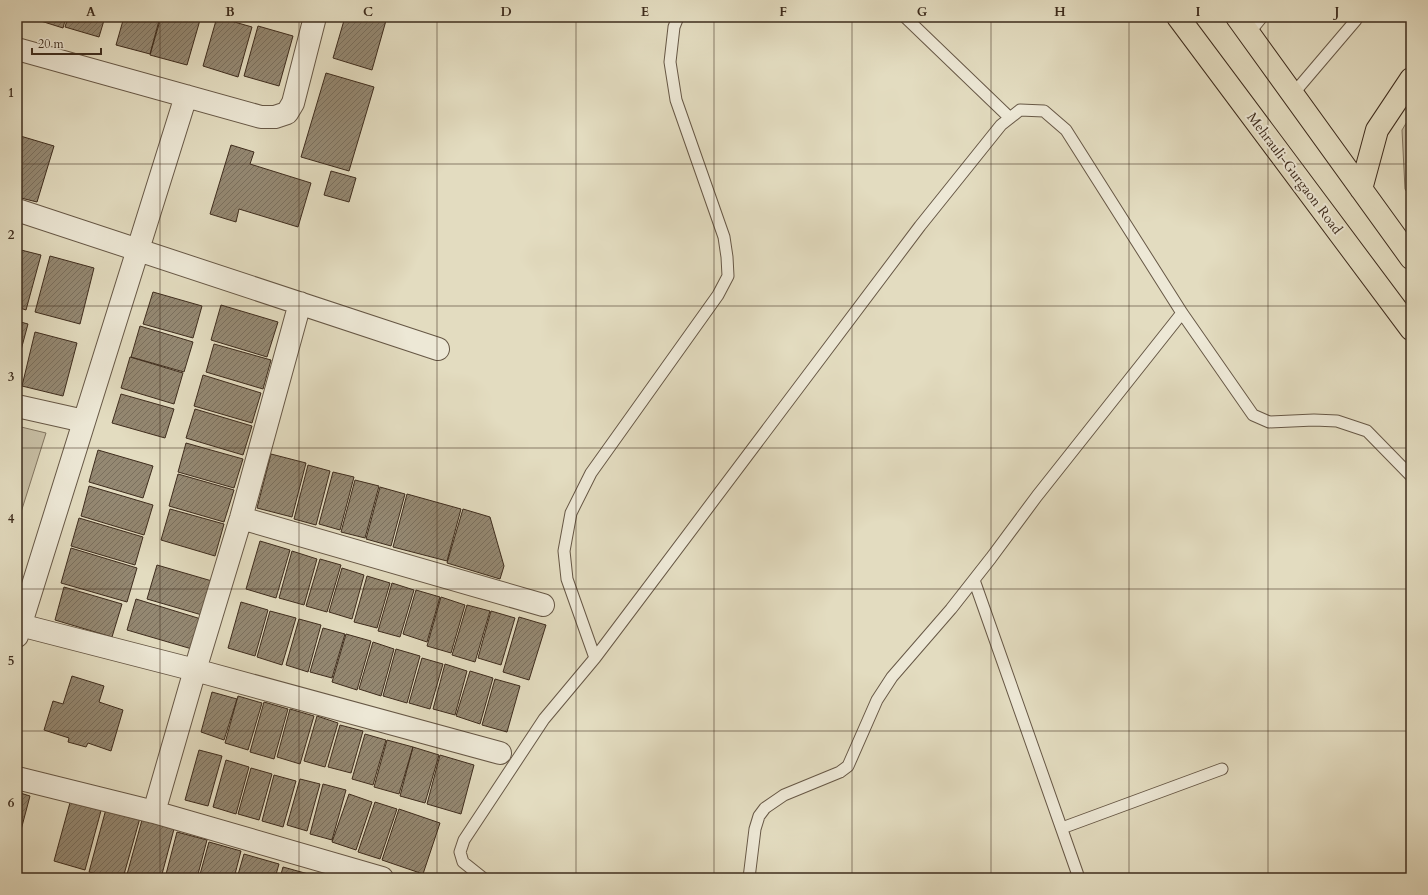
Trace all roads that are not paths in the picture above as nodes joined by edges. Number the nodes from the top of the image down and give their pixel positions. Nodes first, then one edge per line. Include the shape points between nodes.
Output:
1 (315, 17) edge
2 (678, 17) edge
3 (905, 17) edge
4 (1178, 17) edge
5 (1356, 17) edge
6 (1249, 22) edge
7 (17, 49) edge
8 (1411, 79) edge
9 (1293, 94) junction
10 (186, 96) junction
11 (1010, 118) junction
12 (1361, 189) junction
13 (17, 210) edge
14 (137, 249) junction
15 (1411, 258) edge
16 (300, 303) junction
17 (1182, 312) junction
18 (1411, 329) edge
19 (438, 349) dead end
20 (17, 406) edge
21 (84, 421) junction
22 (1411, 476) edge
23 (241, 518) junction
24 (974, 580) junction
25 (543, 605) dead end
26 (19, 631) edge
27 (595, 658) junction
28 (195, 670) junction
29 (500, 754) dead end
30 (1222, 769) dead end
31 (17, 778) edge
32 (154, 812) junction
33 (1062, 828) junction
34 (382, 878) edge
35 (483, 878) edge
36 (749, 878) edge
37 (1079, 878) edge

1 - 10 street via 293,103 287,113 275,117 261,117
2 - 27 lane via 674,27 670,62 676,100 724,237 728,276 718,295 591,473 571,513 564,551 567,579
3 - 11 lane
4 - 18 main road, Mehrauli-Gurgaon Road
5 - 9 lane
6 - 9 main road
7 - 10 street
8 - 12 main road via 1378,130
9 - 12 main road
10 - 14 street
11 - 17 lane via 1020,110 1044,111 1066,130
11 - 27 lane via 920,226
12 - 15 main road
13 - 14 street
14 - 16 street
14 - 21 street
16 - 19 street
16 - 23 street
17 - 22 lane via 1253,415 1268,422 1337,421 1367,431
17 - 24 lane
20 - 21 street
21 - 26 street
23 - 25 street
23 - 28 street
24 - 33 lane
24 - 36 lane via 892,677 877,700 848,766 840,772 784,795 758,816
26 - 28 street
27 - 35 lane via 544,719 464,840 460,852 462,862
28 - 29 street
28 - 32 street
30 - 33 lane
31 - 32 street
32 - 34 street
33 - 37 lane

